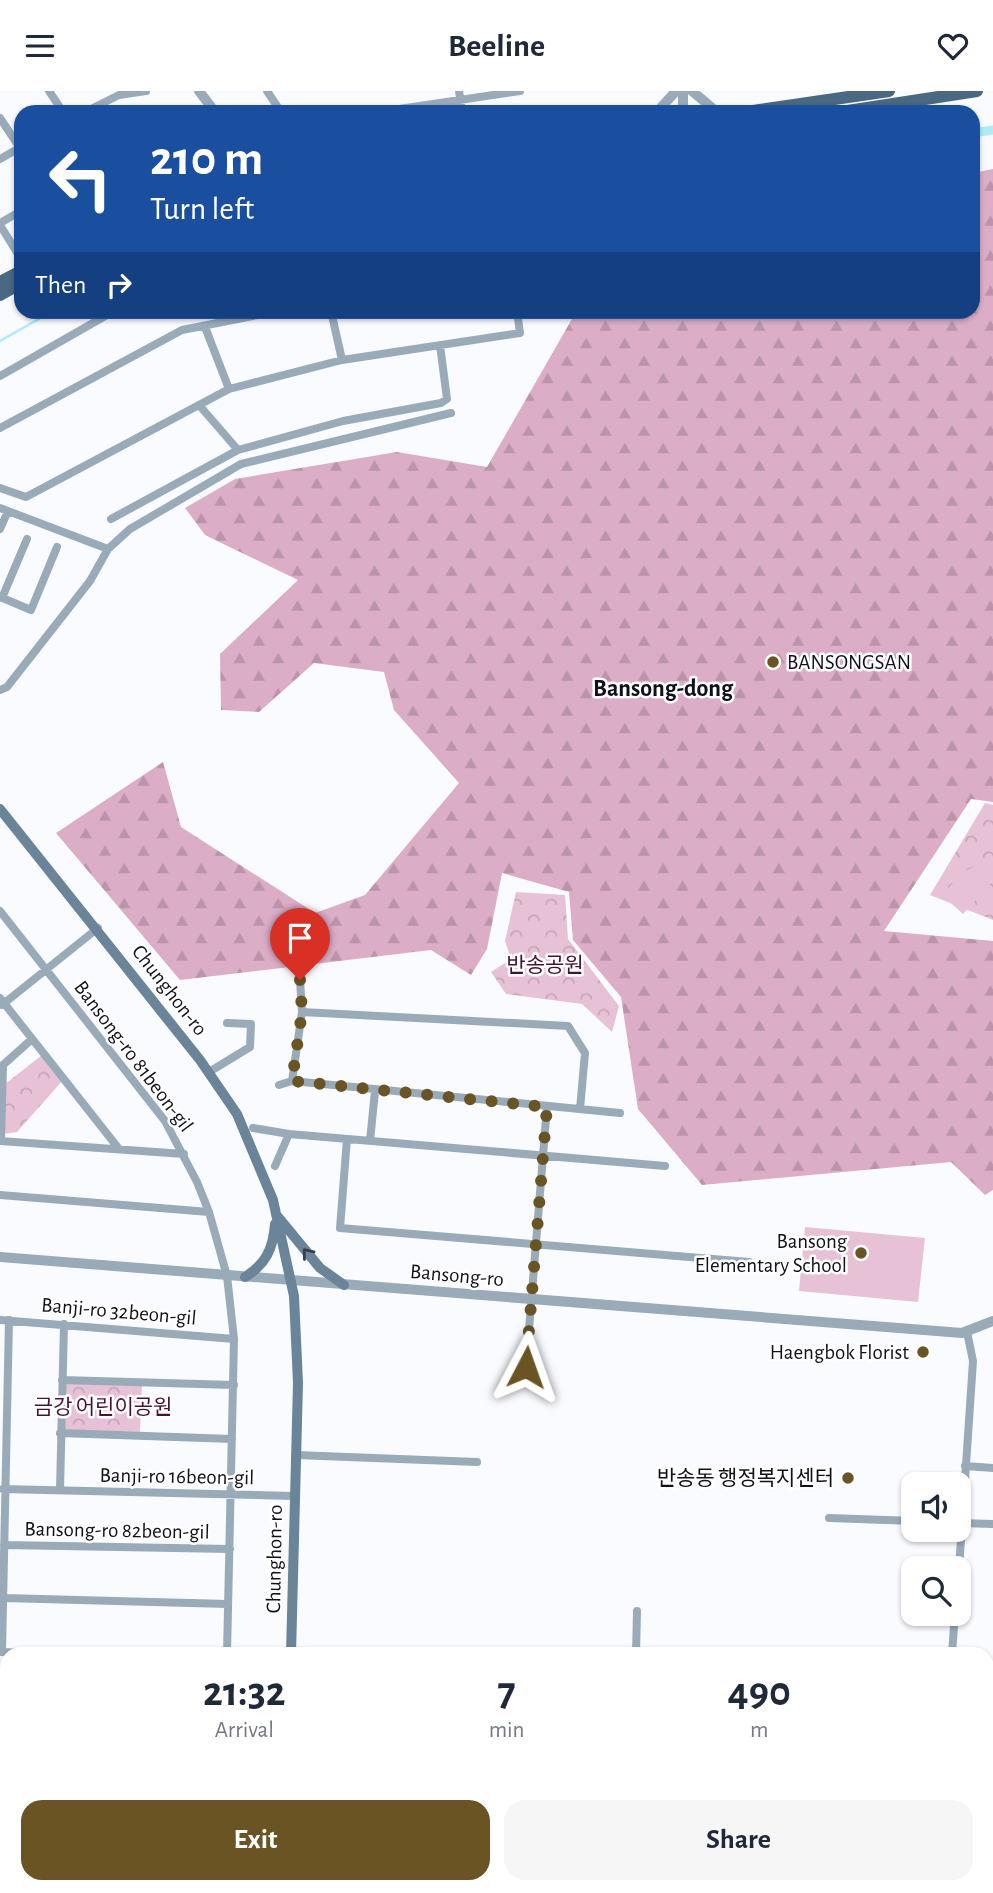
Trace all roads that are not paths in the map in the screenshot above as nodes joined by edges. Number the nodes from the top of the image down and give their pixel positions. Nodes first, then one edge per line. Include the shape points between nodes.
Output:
1 (146, 91) edge
2 (520, 91) edge
3 (676, 91) edge
4 (692, 91) edge
5 (889, 91) edge
6 (977, 91) edge
7 (117, 93) edge
8 (460, 96) edge
9 (97, 105) edge
10 (414, 105) edge
11 (663, 105) edge
12 (709, 105) edge
13 (794, 105) edge
14 (886, 105) edge
15 (0, 118) edge
16 (14, 138) edge
17 (0, 224) edge
18 (14, 247) edge
19 (100, 319) edge
20 (242, 319) edge
21 (333, 319) edge
22 (518, 319) edge
23 (205, 327) junction
24 (440, 345) junction
25 (342, 360) junction
26 (0, 376) edge
27 (229, 389) junction
28 (198, 405) junction
29 (451, 413) dead end
30 (0, 428) edge
31 (238, 450) junction
32 (0, 488) edge
33 (4, 510) edge
34 (111, 519) dead end
35 (0, 529) edge
36 (27, 539) dead end
37 (57, 547) dead end
38 (108, 549) junction
39 (1, 597) edge
40 (0, 690) edge
41 (0, 809) edge
42 (0, 911) edge
43 (98, 928) junction
44 (46, 969) junction
45 (300, 980) dead end
46 (1, 1003) edge
47 (302, 1012) junction
48 (228, 1023) dead end
49 (32, 1039) junction
50 (209, 1072) junction
51 (292, 1081) junction
52 (279, 1085) dead end
53 (375, 1091) junction
54 (547, 1107) junction
55 (580, 1109) junction
56 (620, 1113) dead end
57 (253, 1128) dead end
58 (289, 1135) junction
59 (347, 1139) junction
60 (1, 1141) edge
61 (370, 1141) junction
62 (119, 1149) junction
63 (184, 1154) junction
64 (543, 1156) junction
65 (275, 1166) dead end
66 (665, 1166) dead end
67 (0, 1195) edge
68 (209, 1212) junction
69 (276, 1215) junction
70 (535, 1244) junction
71 (0, 1257) edge
72 (749, 1262) dead end
73 (227, 1276) junction
74 (245, 1277) junction
75 (292, 1281) junction
76 (344, 1285) junction
77 (530, 1300) junction
78 (5, 1320) edge
79 (993, 1321) edge
80 (64, 1324) junction
81 (967, 1332) junction
82 (234, 1339) junction
83 (526, 1367) dead end
84 (62, 1380) junction
85 (234, 1385) junction
86 (60, 1433) junction
87 (232, 1439) junction
88 (296, 1455) junction
89 (477, 1462) dead end
90 (965, 1466) junction
91 (993, 1468) edge
92 (965, 1472) edge
93 (3, 1489) edge
94 (60, 1490) junction
95 (232, 1495) junction
96 (294, 1496) junction
97 (829, 1518) dead end
98 (901, 1521) edge
99 (971, 1523) edge
100 (993, 1524) edge
101 (4, 1545) junction
102 (230, 1549) junction
103 (3, 1598) junction
104 (228, 1604) junction
105 (638, 1611) dead end
106 (954, 1626) edge
107 (1, 1647) edge
108 (228, 1647) edge
109 (291, 1647) edge
110 (636, 1647) edge
111 (953, 1647) edge

1 - 7 street
2 - 8 street
3 - 11 street
4 - 12 street
5 - 13 main road
6 - 14 main road
7 - 9 street
8 - 10 street
15 - 16 street
17 - 18 street
19 - 26 street
20 - 23 street
21 - 25 street
22 - 24 street via 520,333
23 - 27 street
23 - 30 street via 182,330
24 - 25 street
24 - 31 street via 447,399 441,403 343,421
25 - 27 street
27 - 28 street
28 - 31 street
28 - 32 street via 26,497
29 - 38 street via 241,464 130,529
31 - 34 street
33 - 35 street
33 - 38 street
36 - 39 street
37 - 39 street via 31,610
38 - 40 street via 90,581
41 - 43 main road, Chunghon-ro
42 - 44 street, Bansong-ro 81beon-gil
43 - 44 street
43 - 50 main road, Chunghon-ro
44 - 46 street
44 - 63 street, Bansong-ro 81beon-gil via 159,1112
45 - 47 street
46 - 49 street
47 - 51 street
47 - 55 street via 568,1026 585,1052
48 - 50 street via 251,1024 250,1047
49 - 60 street via 3,1065
49 - 62 street
50 - 69 main road, Chunghon-ro via 237,1114
51 - 52 street
51 - 53 street
53 - 54 street
53 - 61 street
54 - 55 street
54 - 64 street
55 - 56 street
57 - 58 street
58 - 59 street
58 - 65 street
59 - 61 street
59 - 70 street via 340,1228
60 - 62 street
61 - 64 street
62 - 63 street
63 - 68 street, Bansong-ro 81beon-gil
64 - 66 street
64 - 70 street
67 - 68 street
68 - 73 street, Bansong-ro 81beon-gil
69 - 74 main road, Chunghon-ro via 272,1248 262,1264
69 - 75 main road, Chunghon-ro
76 -> 69 main road, Chunghon-ro via 320,1268
70 - 72 street
70 - 77 street
71 - 73 street, Bansong-ro
73 - 74 street, Bansong-ro
73 - 82 street, Bansong-ro 82beon-gil
74 - 75 street, Bansong-ro
75 - 76 street, Bansong-ro
75 - 88 main road, Chunghon-ro via 298,1383
76 - 77 street, Bansong-ro
77 - 81 street, Bansong-ro
77 - 83 street
78 - 80 street, Banji-ro 32beon-gil
78 - 93 street
79 - 81 street, Bansong-ro
80 - 82 street, Banji-ro 32beon-gil
80 - 84 street
81 - 90 street via 973,1361
82 - 85 street, Bansong-ro 82beon-gil
84 - 85 street
84 - 86 street
85 - 87 street, Bansong-ro 82beon-gil
86 - 87 street
86 - 94 street
87 - 95 street, Bansong-ro 82beon-gil
88 - 89 street
88 - 96 main road, Chunghon-ro
90 - 91 street
90 - 92 street
93 - 94 street, Banji-ro 16beon-gil
93 - 101 street
94 - 95 street, Banji-ro 16beon-gil
95 - 96 street, Banji-ro 16beon-gil
95 - 102 street, Bansong-ro 82beon-gil
96 - 109 main road, Chunghon-ro
97 - 98 street
99 - 100 street
101 - 102 street, Bansong-ro 82beon-gil
101 - 103 street
102 - 104 street, Bansong-ro 82beon-gil
103 - 104 street
103 - 107 street
104 - 108 street, Bansong-ro 82beon-gil
105 - 110 street
106 - 111 street

